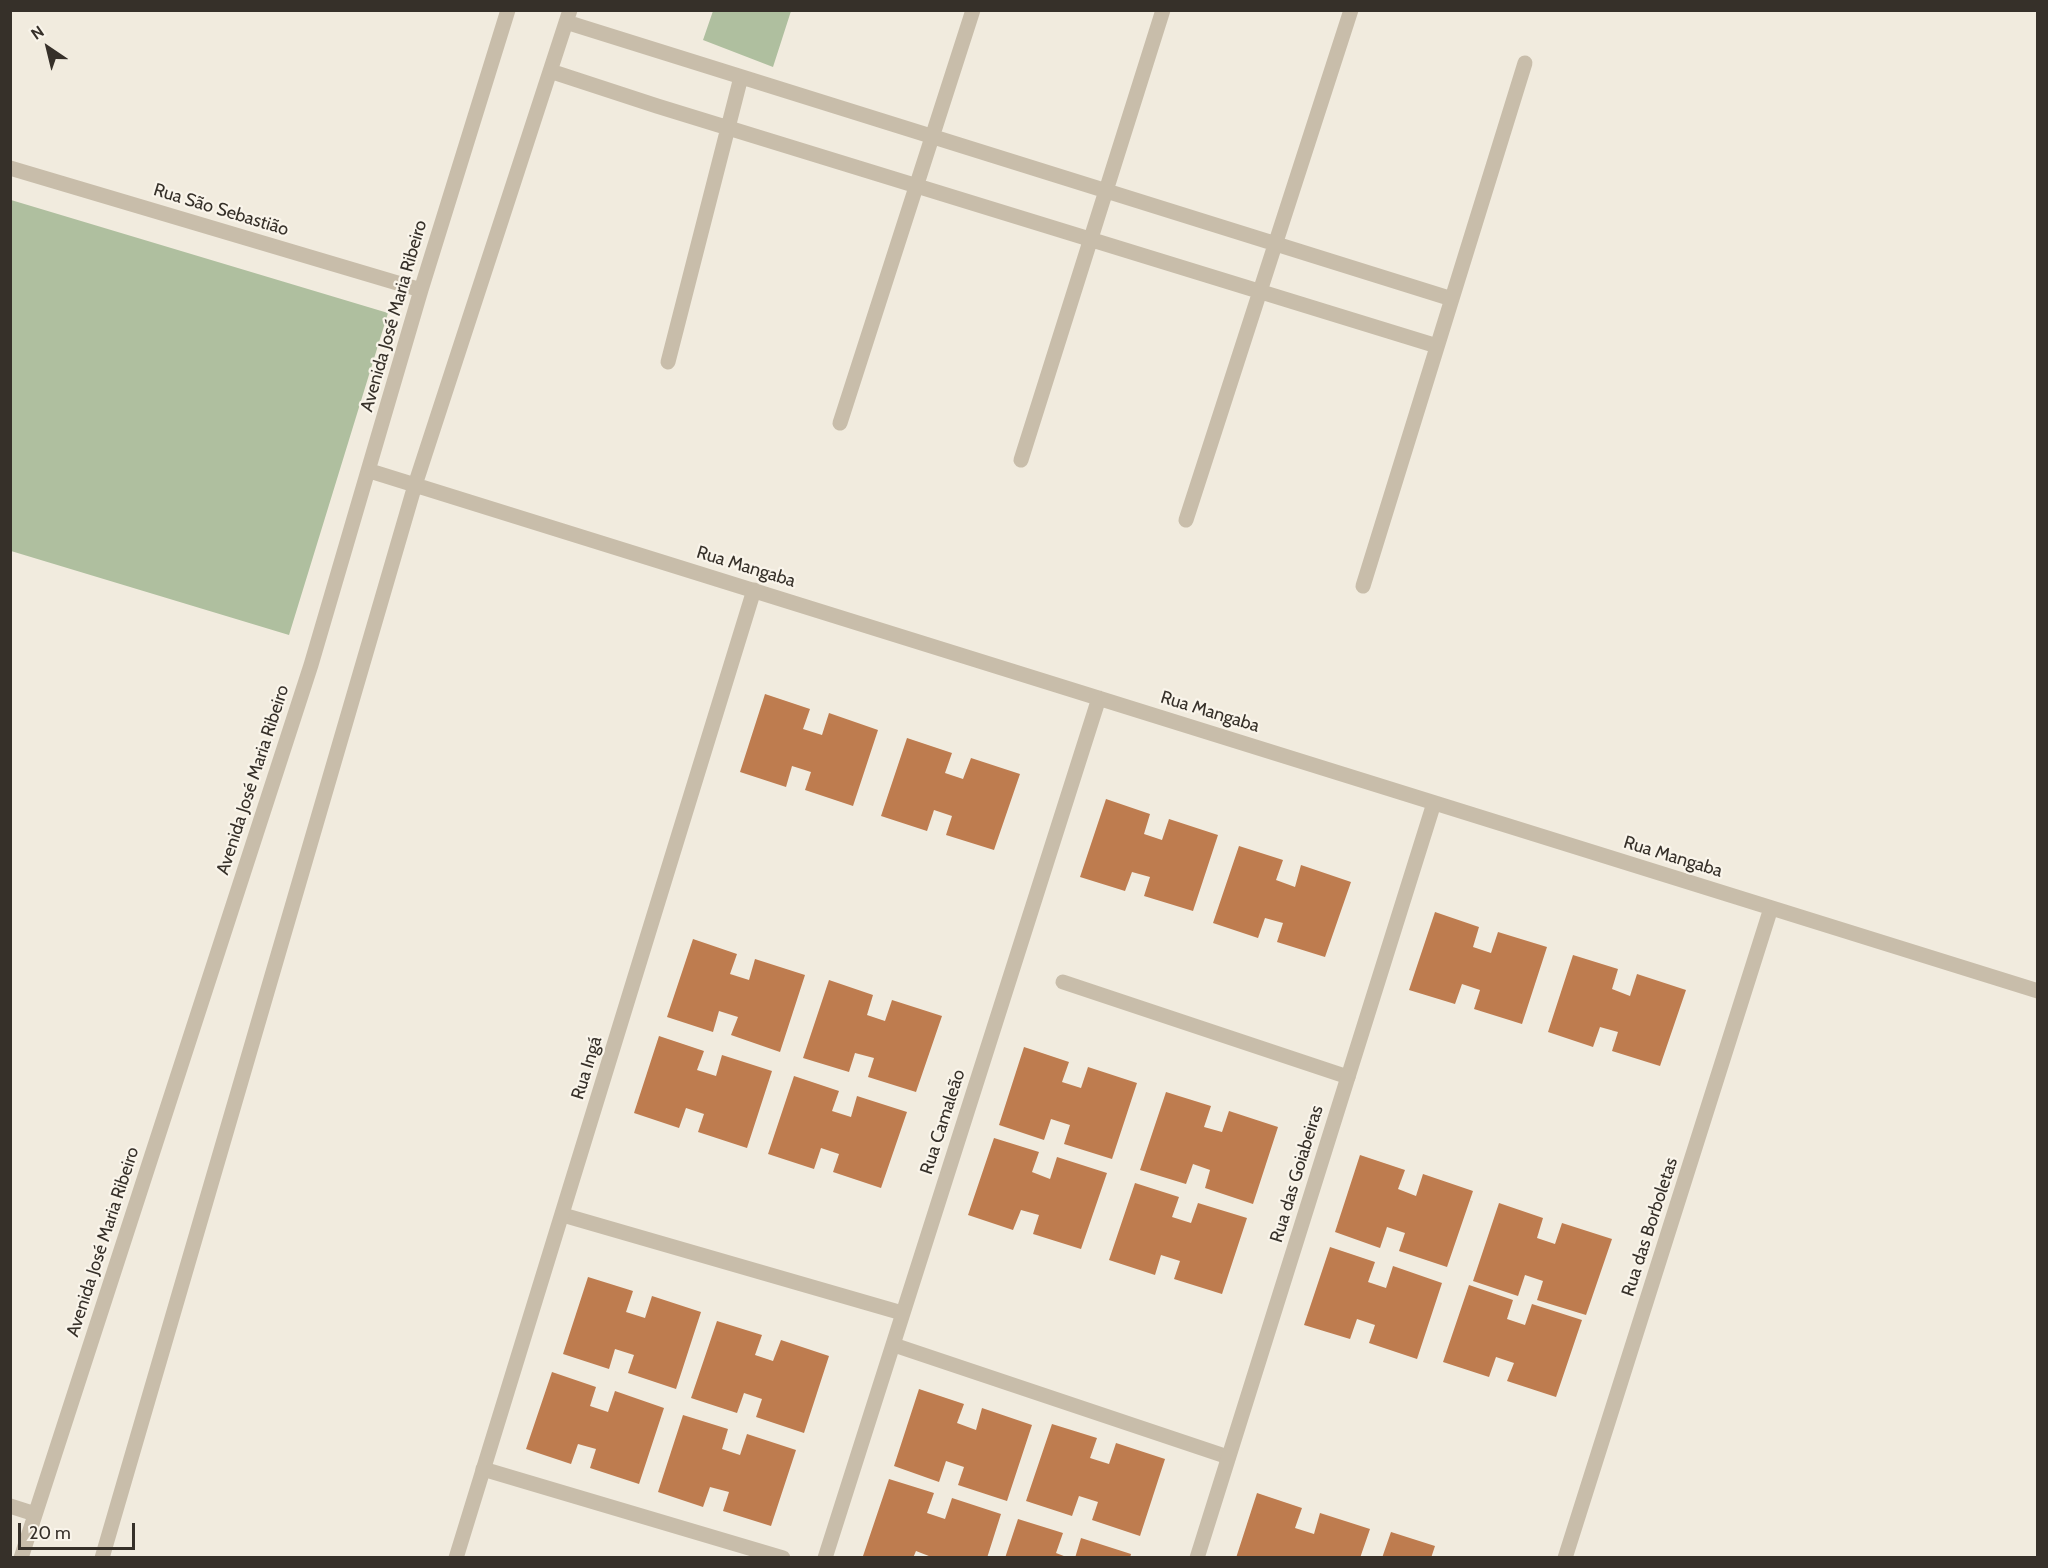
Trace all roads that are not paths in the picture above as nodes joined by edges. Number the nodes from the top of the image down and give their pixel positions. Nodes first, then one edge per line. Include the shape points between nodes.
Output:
1 (508, 10) edge
2 (973, 10) edge
3 (1163, 10) edge
4 (1351, 10) edge
5 (568, 16) edge
6 (1525, 63) dead end
7 (550, 71) junction
8 (741, 77) junction
9 (728, 128) junction
10 (932, 136) junction
11 (10, 168) edge
12 (916, 186) junction
13 (1106, 191) junction
14 (1090, 239) junction
15 (1276, 244) junction
16 (421, 290) junction
17 (1260, 291) junction
18 (1452, 298) junction
19 (1437, 346) junction
20 (668, 362) dead end
21 (840, 423) dead end
22 (1021, 460) dead end
23 (370, 471) junction
24 (416, 485) junction
25 (1186, 520) dead end
26 (1363, 586) dead end
27 (754, 590) junction
28 (1099, 698) junction
29 (1434, 802) junction
30 (1771, 908) junction
31 (1064, 982) dead end
32 (2037, 991) edge
33 (1348, 1077) junction
34 (563, 1215) junction
35 (902, 1313) junction
36 (894, 1345) junction
37 (1228, 1457) junction
38 (483, 1469) junction
39 (10, 1506) edge
40 (35, 1514) junction
41 (21, 1557) edge
42 (102, 1557) edge
43 (456, 1557) edge
44 (783, 1557) edge
45 (825, 1557) edge
46 (1197, 1557) edge
47 (1565, 1557) edge

1 - 16 street, Avenida José Maria Ribeiro
2 - 10 street
3 - 13 street
4 - 15 street
5 - 7 street
5 - 8 street
6 - 18 street
7 - 9 street
7 - 24 street
8 - 9 street
8 - 10 street
9 - 12 street
9 - 20 street
10 - 12 street
10 - 13 street
11 - 16 street, Rua São Sebastião
12 - 14 street
12 - 21 street
13 - 14 street
13 - 15 street
14 - 17 street
14 - 22 street
15 - 17 street
15 - 18 street
16 - 23 street, Avenida José Maria Ribeiro
17 - 19 street
17 - 25 street
18 - 19 street
19 - 26 street
23 - 24 street, Rua Mangaba
23 - 40 street, Avenida José Maria Ribeiro via 312,665
24 - 27 street, Rua Mangaba
24 - 42 street
27 - 28 street, Rua Mangaba
27 - 34 street, Rua Ingá
28 - 29 street, Rua Mangaba
28 - 35 street, Rua Camaleão
29 - 30 street, Rua Mangaba
29 - 33 street, Rua das Goiabeiras
30 - 32 street, Rua Mangaba
30 - 47 street, Rua das Borboletas
31 - 33 street
33 - 37 street, Rua das Goiabeiras
34 - 35 street
34 - 38 street, Rua Ingá
35 - 36 street, Rua Camaleão
36 - 37 street
36 - 45 street, Rua Camaleão
37 - 46 street, Rua das Goiabeiras
38 - 43 street, Rua Ingá
38 - 44 street
39 - 40 street
40 - 41 street, Avenida José Maria Ribeiro

